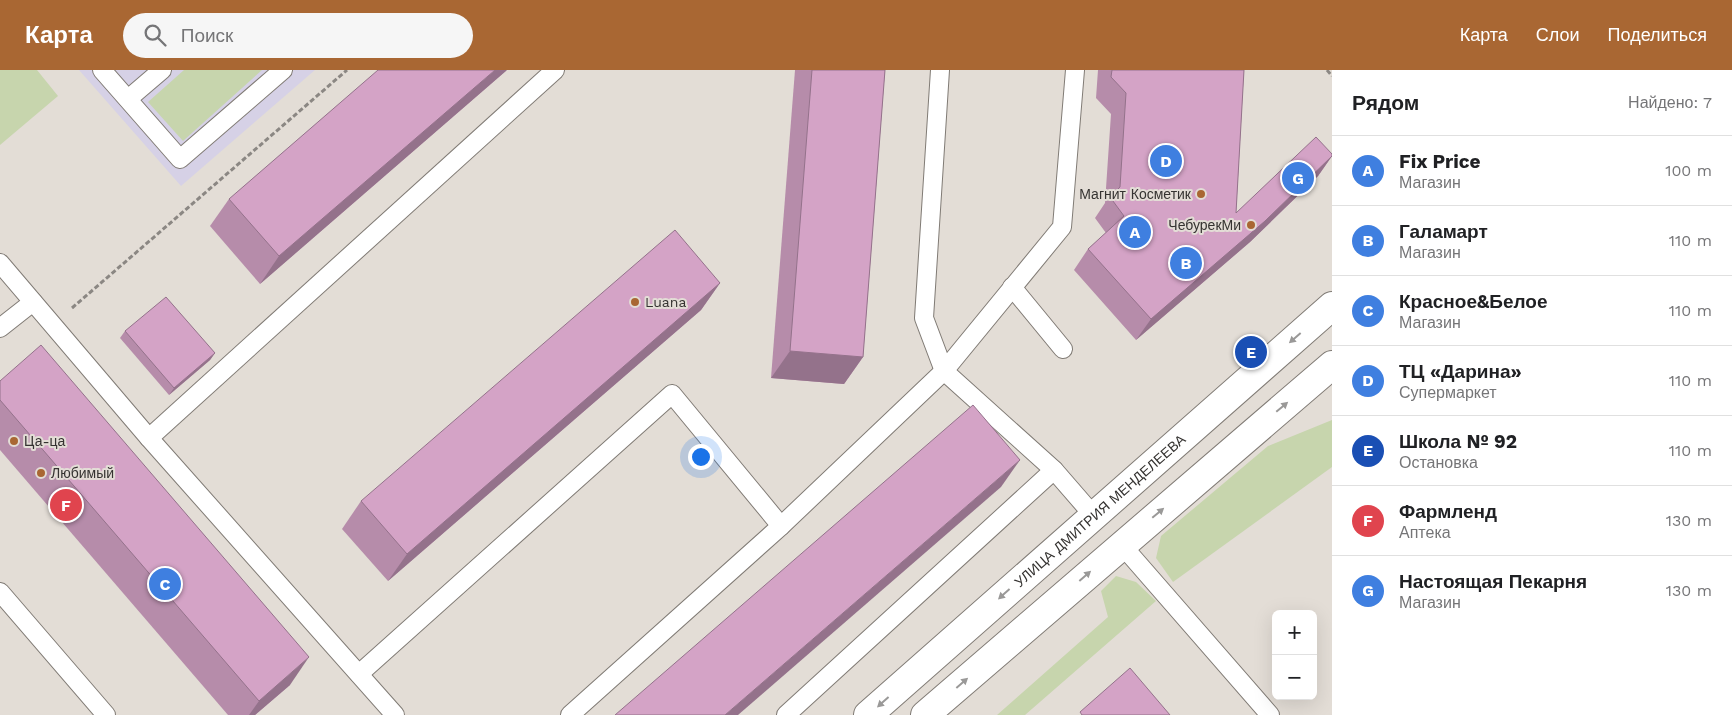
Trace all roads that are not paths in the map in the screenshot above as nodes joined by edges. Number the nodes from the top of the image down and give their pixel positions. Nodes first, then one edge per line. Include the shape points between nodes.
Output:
1 (102, 70) edge
2 (162, 70) edge
3 (283, 70) edge
4 (555, 70) edge
5 (940, 70) edge
6 (1075, 70) edge
7 (128, 99) junction
8 (0, 264) edge
9 (1012, 287) junction
10 (32, 302) junction
11 (1332, 306) edge
12 (0, 328) edge
13 (1063, 349) dead end
14 (1332, 364) edge
15 (944, 371) junction
16 (149, 438) junction
17 (1054, 470) junction
18 (1093, 515) junction
19 (781, 526) junction
20 (1121, 544) junction
21 (0, 592) edge
22 (359, 674) junction
23 (106, 715) edge
24 (395, 715) edge
25 (570, 715) edge
26 (786, 715) edge
27 (868, 715) edge
28 (926, 715) edge
29 (1270, 715) edge

1 - 7 lane
2 - 7 lane
3 - 7 lane via 180,158
4 - 16 lane
5 - 15 lane via 924,318
6 - 9 lane via 1062,227
8 - 10 lane
9 - 13 lane
9 - 15 lane
10 - 12 lane
10 - 16 lane
11 -> 18 street, УЛИЦА ДМИТРИЯ МЕНДЕЛЕЕВА
20 -> 14 street
15 - 17 lane
15 - 19 lane
16 - 22 lane
17 - 18 lane
17 - 26 lane
18 -> 27 street, УЛИЦА ДМИТРИЯ МЕНДЕЛЕЕВА
19 - 22 lane via 672,394
19 - 25 lane
28 -> 20 street
20 - 29 lane
21 - 23 lane
22 - 24 lane

